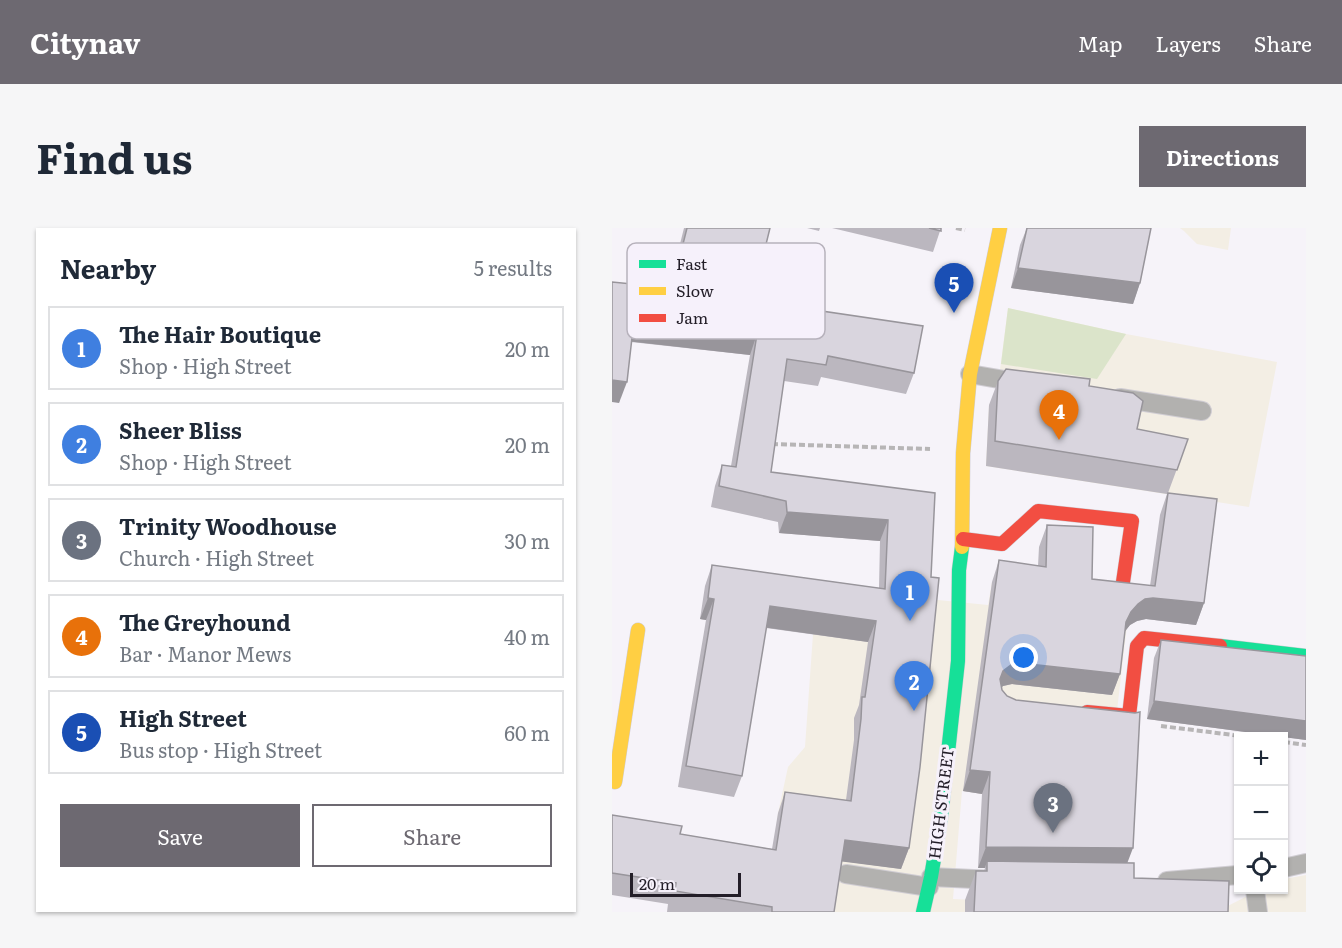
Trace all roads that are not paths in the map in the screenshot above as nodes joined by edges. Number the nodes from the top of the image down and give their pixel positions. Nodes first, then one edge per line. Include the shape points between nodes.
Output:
1 (999, 228) edge
2 (970, 374) junction
3 (1040, 385) edge
4 (1109, 396) edge
5 (1202, 411) dead end
6 (963, 538) junction
7 (1123, 582) edge
8 (638, 630) dead end
9 (1306, 656) edge
10 (1070, 710) edge
11 (615, 782) dead end
12 (1306, 864) edge
13 (1288, 867) edge
14 (846, 874) dead end
15 (1234, 875) edge
16 (1013, 880) edge
17 (1153, 881) edge
18 (930, 882) junction
19 (1256, 894) edge
20 (923, 912) edge
21 (1258, 912) edge

1 - 2 street, HIGH STREET
2 - 3 lane
2 - 6 street, HIGH STREET via 963,453
4 - 5 lane
6 - 7 street via 1002,544 1038,511 1132,521
6 - 18 street, HIGH STREET via 959,570 959,699
8 - 11 street
9 - 10 street via 1144,638 1137,646 1129,716
12 - 13 lane
14 - 18 lane
15 - 17 lane
16 - 18 lane
18 - 20 street, HIGH STREET
19 - 21 lane

